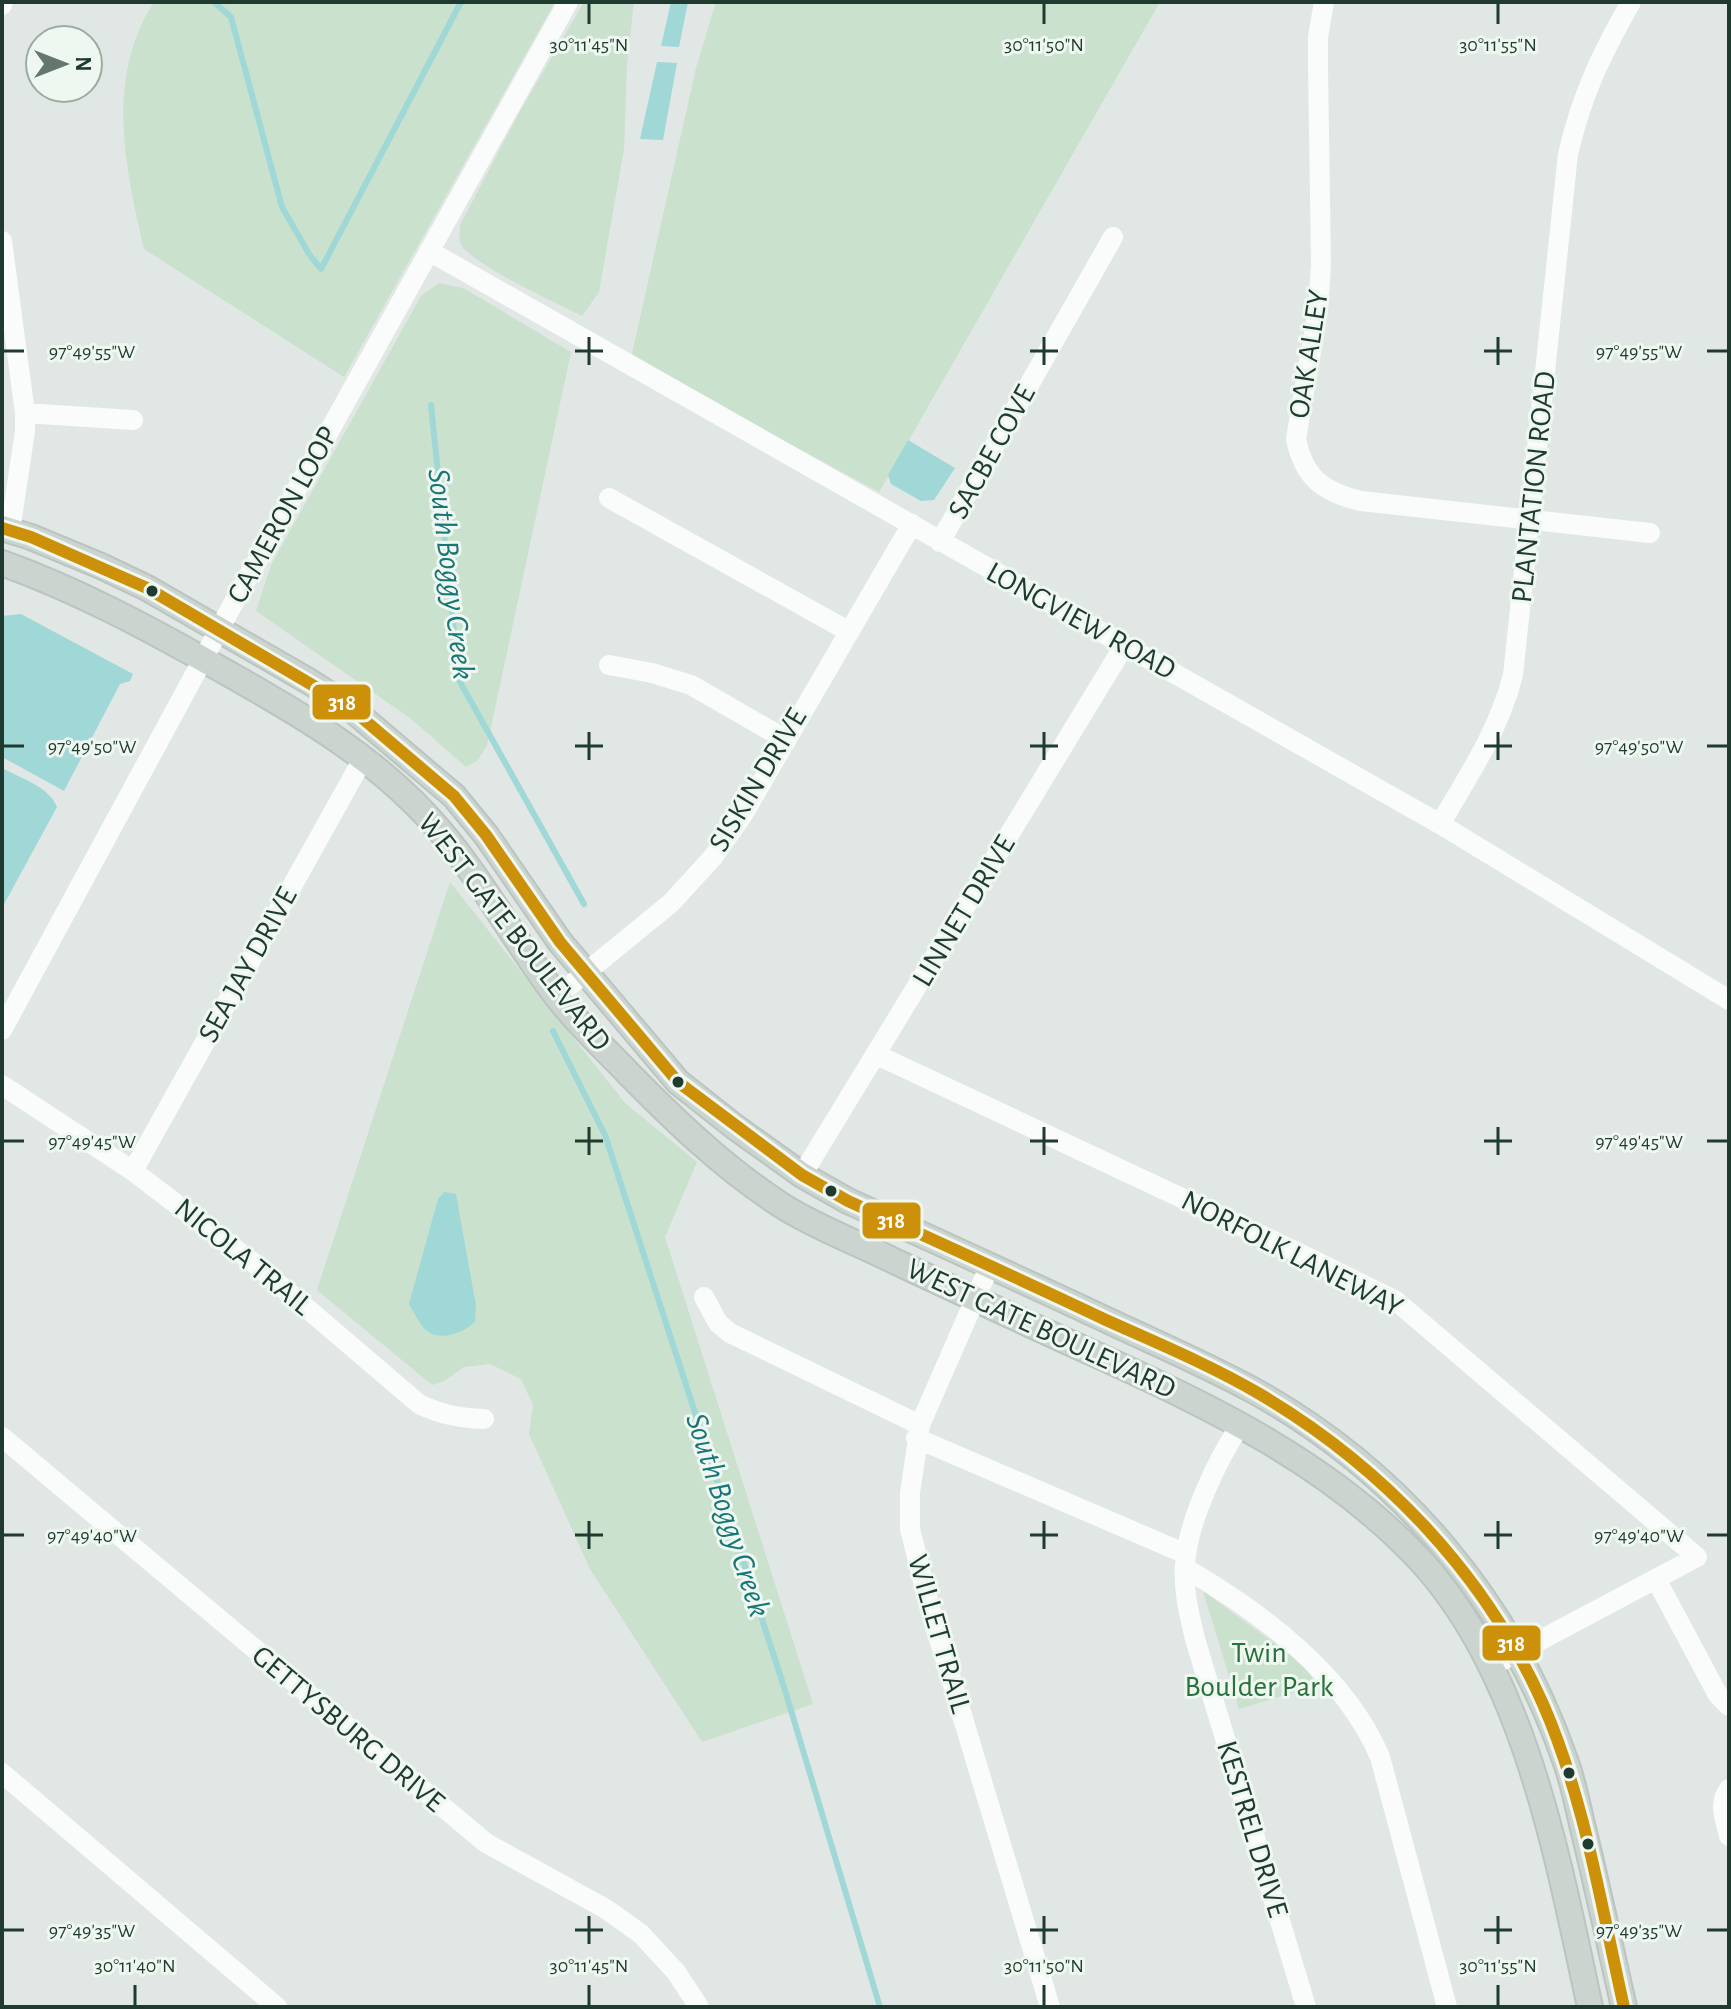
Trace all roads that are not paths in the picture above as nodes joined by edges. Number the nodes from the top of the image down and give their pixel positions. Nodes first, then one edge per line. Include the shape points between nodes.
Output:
1 (568, 2) edge
2 (1324, 2) edge
3 (1631, 2) edge
4 (1113, 237) dead end
5 (2, 241) edge
6 (429, 251) junction
7 (25, 413) junction
8 (133, 420) dead end
9 (609, 498) dead end
10 (1530, 521) junction
11 (912, 524) junction
12 (6, 530) edge
13 (1650, 533) dead end
14 (940, 542) junction
15 (2, 563) edge
16 (219, 629) junction
17 (848, 631) junction
18 (1124, 646) junction
19 (203, 659) junction
20 (609, 665) dead end
21 (785, 739) junction
22 (363, 759) junction
23 (1440, 824) junction
24 (585, 973) junction
25 (557, 996) junction
26 (1729, 1000) edge
27 (2, 1030) edge
28 (877, 1055) junction
29 (2, 1085) edge
30 (133, 1171) junction
31 (802, 1175) junction
32 (990, 1265) junction
33 (704, 1297) dead end
34 (976, 1300) junction
35 (484, 1419) dead end
36 (1241, 1424) junction
37 (918, 1432) junction
38 (2, 1437) edge
39 (1185, 1561) junction
40 (1656, 1579) junction
41 (1517, 1652) junction
42 (1490, 1667) junction
43 (1729, 1706) edge
44 (2, 1773) edge
45 (1729, 1789) edge
46 (1729, 1836) edge
47 (277, 2007) edge
48 (699, 2007) edge
49 (1050, 2007) edge
50 (1306, 2007) edge
51 (1447, 2007) edge
52 (1590, 2007) edge
53 (1624, 2007) edge

1 - 6 street, CAMERON LOOP
2 - 10 street, OAK ALLEY via 1318,52 1321,265 1296,439 1299,455 1316,481 1342,496
3 - 10 street, PLANTATION ROAD via 1601,54 1578,110 1568,154
4 - 14 street, SACBE COVE
5 - 7 street
6 - 11 street, LONGVIEW ROAD
6 - 16 street, CAMERON LOOP
7 - 8 street
7 - 12 street
9 - 17 street
10 - 13 street, OAK ALLEY
10 - 23 street, PLANTATION ROAD via 1517,653 1507,699 1491,739
11 - 14 street, LONGVIEW ROAD
11 - 17 street, SISKIN DRIVE
12 - 16 main road, WEST GATE BOULEVARD via 101,566
14 - 18 street, LONGVIEW ROAD
15 - 19 main road, WEST GATE BOULEVARD via 59,584
16 - 19 street, CAMERON LOOP
16 - 24 main road, WEST GATE BOULEVARD via 348,706 454,796
17 - 21 street, SISKIN DRIVE
18 - 23 street, LONGVIEW ROAD
18 - 28 street, LINNET DRIVE
19 - 22 main road, WEST GATE BOULEVARD via 291,708
19 - 27 street, CAMERON LOOP
20 - 21 street via 691,685
21 - 24 street, SISKIN DRIVE via 713,857 671,903
22 - 25 main road, WEST GATE BOULEVARD via 441,832
22 - 30 street, SEA JAY DRIVE
23 - 26 street, LONGVIEW ROAD
24 - 25 street, SISKIN DRIVE
24 - 31 main road, WEST GATE BOULEVARD via 678,1082
25 - 34 main road, WEST GATE BOULEVARD via 660,1106 729,1168 785,1208
28 - 31 street, LINNET DRIVE
28 - 40 street, NORFOLK LANEWAY via 1396,1301 1697,1557
29 - 30 street, NICOLA TRAIL
30 - 35 street, NICOLA TRAIL via 255,1264 419,1404 440,1414
31 - 32 main road, WEST GATE BOULEVARD
32 - 34 street, WILLET TRAIL
32 - 41 main road, WEST GATE BOULEVARD via 1230,1378 1353,1456 1438,1537
33 - 37 street via 730,1333
34 - 36 main road, WEST GATE BOULEVARD
34 - 37 street, WILLET TRAIL
36 - 39 street, KESTREL DRIVE via 1210,1485
36 - 42 main road, WEST GATE BOULEVARD via 1318,1472 1420,1559 1471,1629
37 - 39 street
37 - 49 street, WILLET TRAIL via 910,1493 917,1561
38 - 48 street, GETTYSBURG DRIVE via 475,1835 641,1934
39 - 50 street, KESTREL DRIVE via 1195,1639
39 - 51 street via 1318,1669 1364,1724 1380,1757
40 - 41 street
40 - 43 street via 1718,1695
41 - 42 street
41 - 53 main road, WEST GATE BOULEVARD via 1566,1761
42 - 52 main road, WEST GATE BOULEVARD via 1554,1843
44 - 47 street
45 - 46 street via 1722,1806

